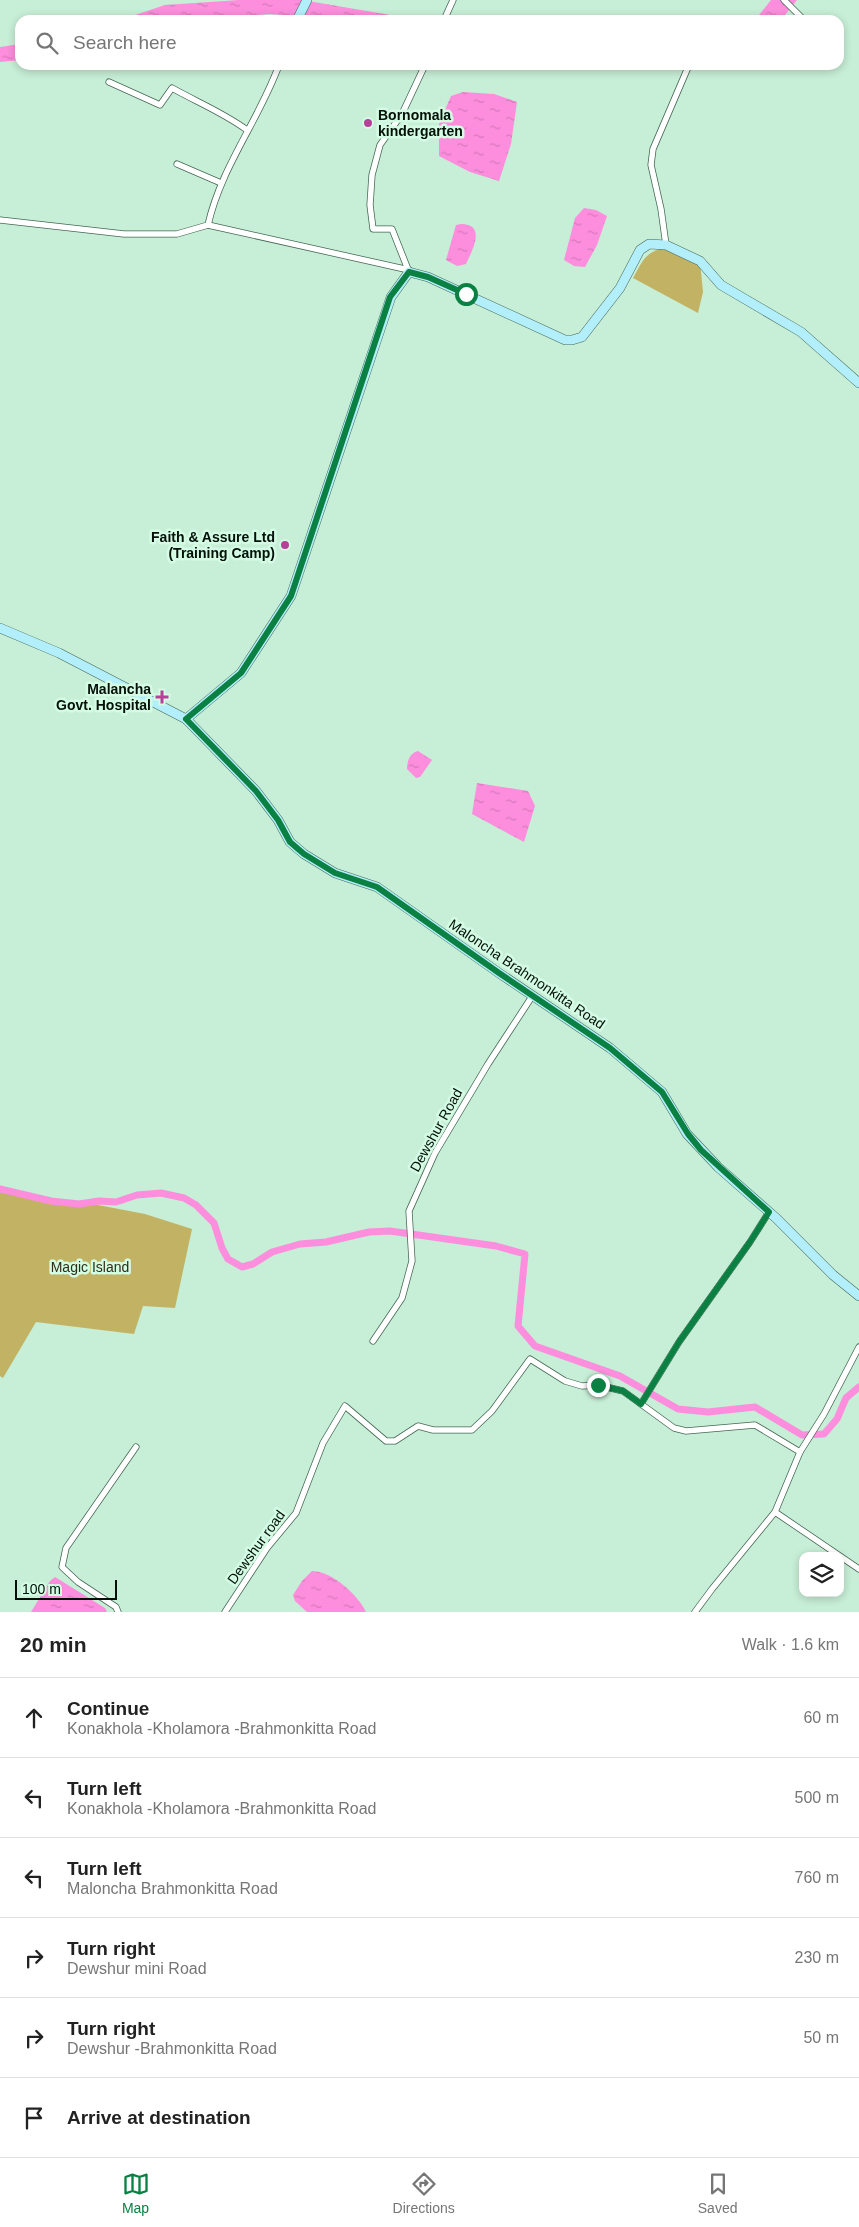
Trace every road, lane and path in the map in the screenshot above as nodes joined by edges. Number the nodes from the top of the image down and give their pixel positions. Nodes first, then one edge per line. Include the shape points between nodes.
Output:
1 (307, 0) edge
2 (784, 0) edge
3 (453, 1) edge
4 (300, 15) edge
5 (446, 15) edge
6 (800, 15) edge
7 (277, 70) edge
8 (422, 70) edge
9 (687, 70) edge
10 (109, 82) dead end
11 (247, 130) junction
12 (177, 164) dead end
13 (221, 184) junction
14 (0, 220) edge
15 (208, 225) junction
16 (666, 245) junction
17 (409, 271) junction
18 (859, 383) edge
19 (0, 628) edge
20 (186, 719) junction
21 (533, 996) junction
22 (769, 1212) junction
23 (859, 1296) edge
24 (372, 1341) dead end
25 (859, 1347) edge
26 (641, 1404) junction
27 (136, 1447) dead end
28 (800, 1452) junction
29 (776, 1512) junction
30 (859, 1569) edge
31 (118, 1612) edge
32 (225, 1612) edge
33 (695, 1612) edge

1 - 4 main road
2 - 6 street
3 - 5 street
7 - 11 street
8 - 17 street via 402,114 380,145 372,175 370,206 373,229 392,229
9 - 16 street via 653,149 651,165 662,209
10 - 11 street via 160,105 172,88
11 - 13 street
12 - 13 street
13 - 15 street via 212,204
14 - 15 street via 124,234 177,234
15 - 17 street
16 - 17 main road via 649,244 640,250 620,288 596,321 582,337 572,340 565,340
16 - 18 main road via 700,261 722,284 801,332
17 - 20 main road via 390,297 291,596 241,673
19 - 20 main road, Maloncha Brahmonkitta Road via 59,653
20 - 21 main road, Maloncha Brahmonkitta Road via 256,791 290,842 304,854 335,873 377,887
21 - 22 main road, Maloncha Brahmonkitta Road via 610,1048 662,1092 701,1150
21 - 24 street, Dewshur Road via 435,1152 409,1211 412,1261 402,1298
22 - 23 main road, Maloncha Brahmonkitta Road
22 - 26 street via 679,1342
25 - 28 street
26 - 28 street via 674,1428 686,1431 755,1425
26 - 32 street, Dewshur road via 623,1391 565,1381 530,1359 492,1411 472,1430 433,1430 418,1426 394,1441 386,1441 345,1406 323,1443 296,1513 266,1548
27 - 31 street via 66,1548 62,1567
28 - 29 street
29 - 30 street
29 - 33 street

